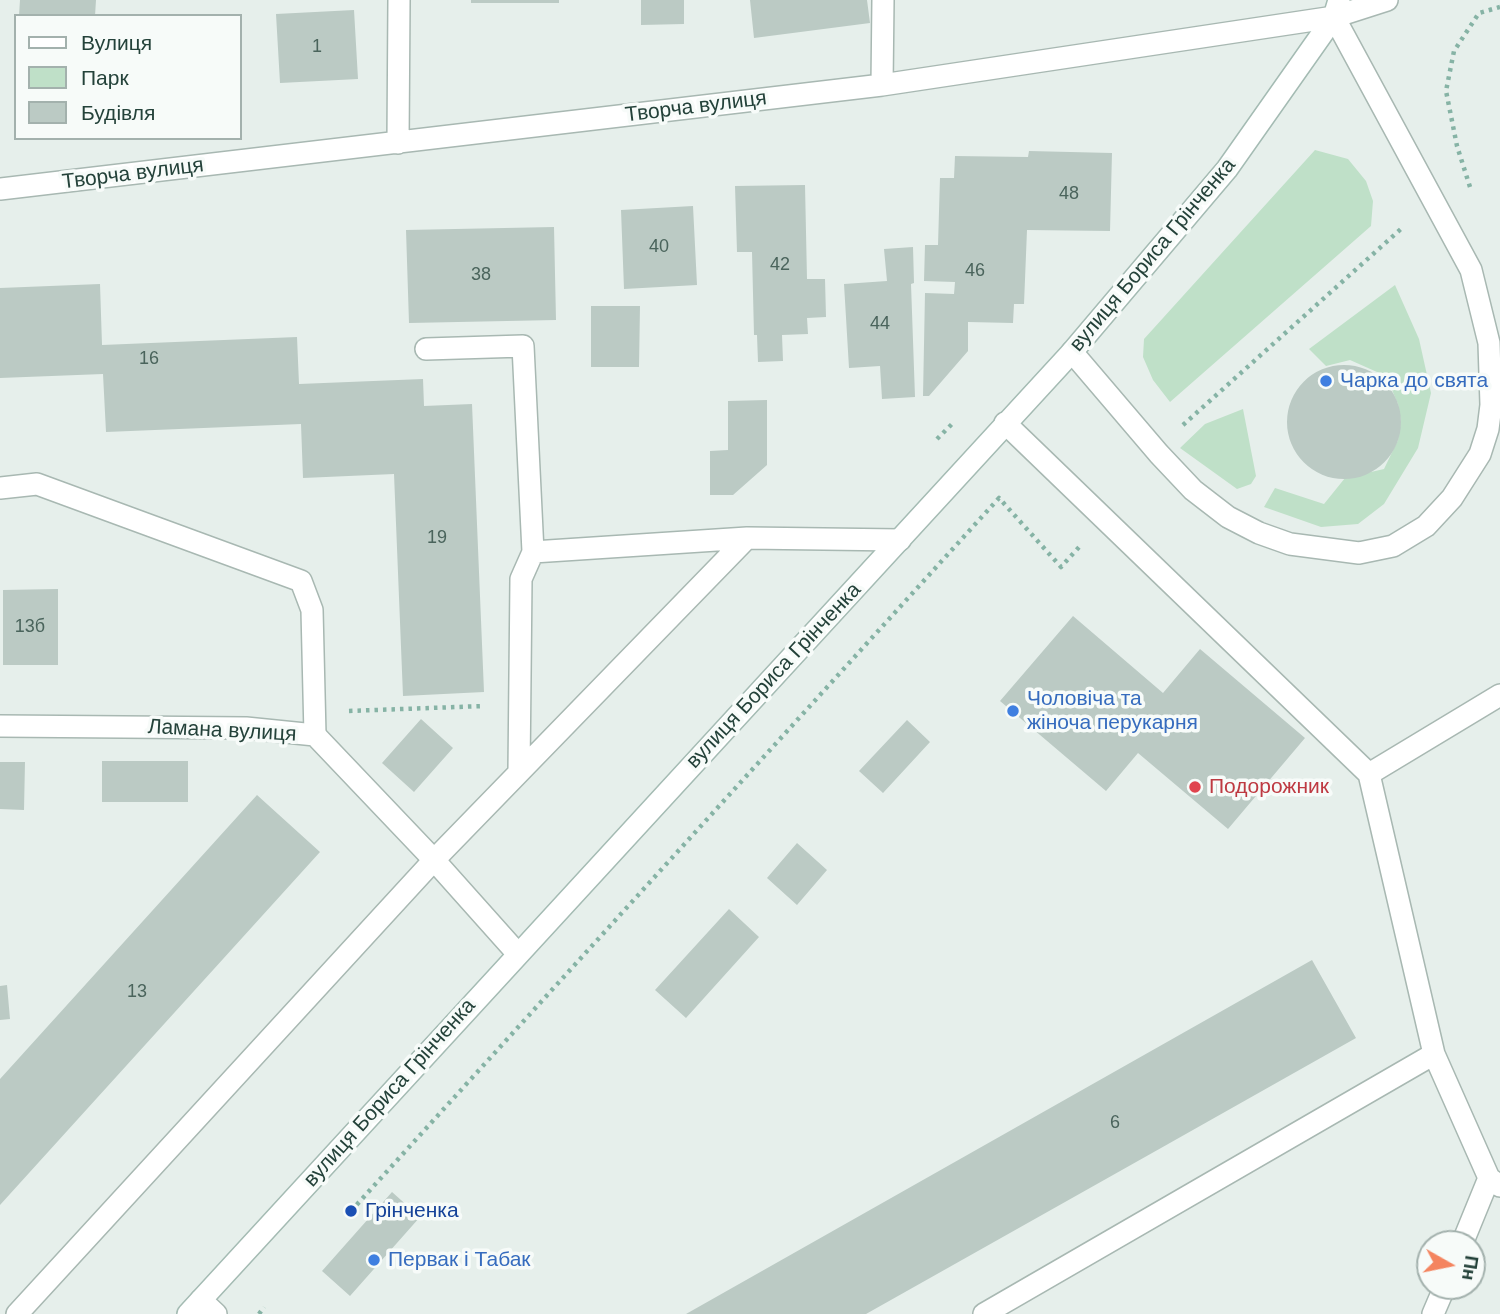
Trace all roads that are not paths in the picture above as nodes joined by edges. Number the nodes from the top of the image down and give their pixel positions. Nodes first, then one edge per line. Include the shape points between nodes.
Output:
1 (399, 0) edge
2 (883, 0) edge
3 (1387, 0) edge
4 (1337, 8) edge
5 (882, 85) junction
6 (398, 143) junction
7 (0, 189) edge
8 (426, 348) dead end
9 (1072, 352) junction
10 (1005, 423) junction
11 (0, 488) edge
12 (747, 538) junction
13 (900, 540) junction
14 (533, 552) junction
15 (1500, 695) edge
16 (0, 726) edge
17 (315, 735) junction
18 (519, 771) junction
19 (1369, 774) junction
20 (434, 860) junction
21 (517, 953) junction
22 (1434, 1054) junction
23 (1495, 1182) edge
24 (1469, 1230) edge
25 (202, 1309) edge
26 (17, 1314) edge
27 (984, 1314) edge

1 - 6 street
2 - 5 street
3 - 4 street, Творча вулиця
4 - 5 street, Творча вулиця
4 - 9 street, вулиця Бориса Грінченка via 1227,169
4 - 9 street via 1471,270 1489,343 1488,429 1480,454 1452,498 1426,526 1393,546 1359,553 1290,544 1259,534 1194,490
5 - 6 street, Творча вулиця
6 - 7 street, Творча вулиця
8 - 14 street via 523,346
9 - 10 street, вулиця Бориса Грінченка
10 - 13 street, вулиця Бориса Грінченка
10 - 19 street
11 - 17 street via 37,484 300,581 312,610
12 - 13 street
12 - 14 street
12 - 18 street
13 - 21 street, вулиця Бориса Грінченка
14 - 18 street via 521,579
15 - 19 street
16 - 17 street, Ламана вулиця via 246,728
17 - 20 street, Ламана вулиця
18 - 20 street
19 - 22 street
20 - 21 street, Ламана вулиця
20 - 26 street
21 - 25 street, вулиця Бориса Грінченка
22 - 23 street
22 - 27 street
23 - 24 street

